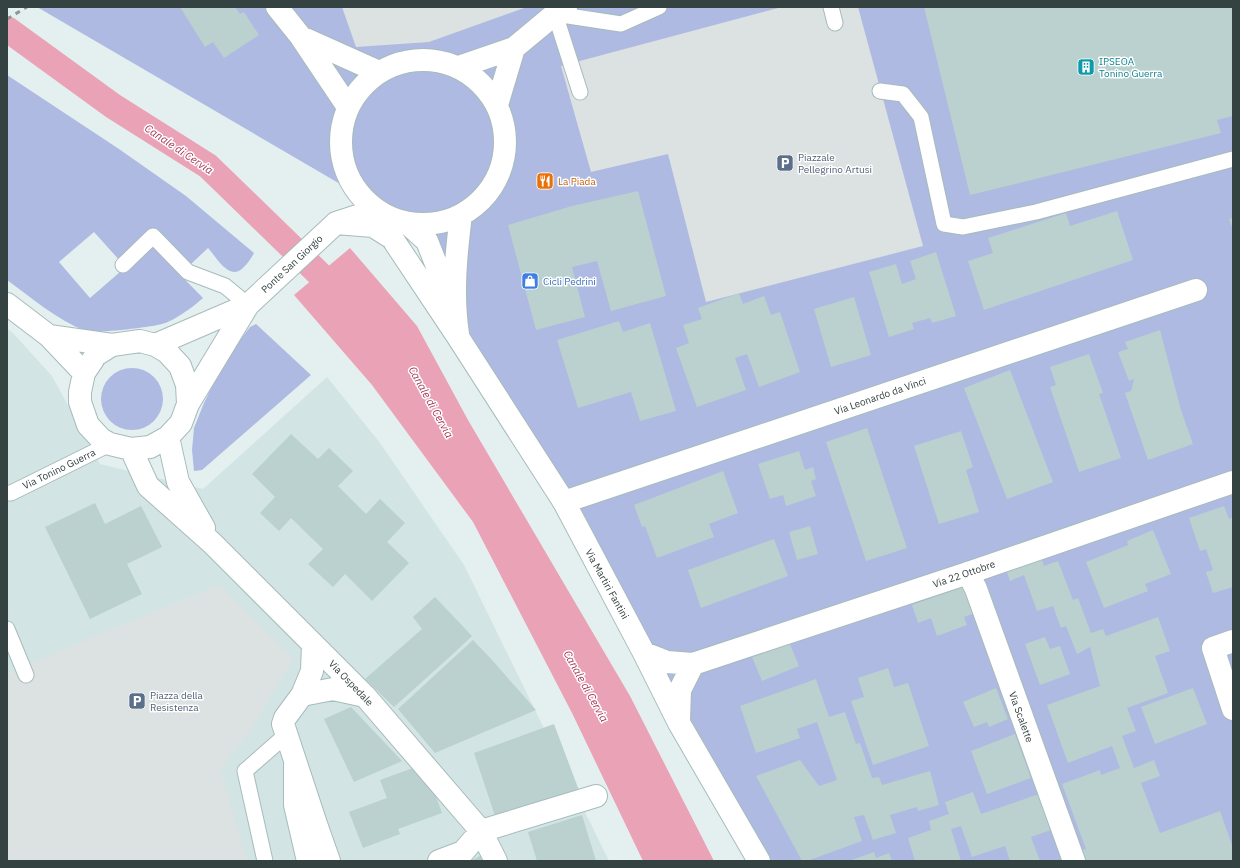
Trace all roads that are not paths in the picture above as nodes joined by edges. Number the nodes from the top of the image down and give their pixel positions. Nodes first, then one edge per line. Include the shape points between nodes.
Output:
1 (277, 7) edge
2 (659, 7) edge
3 (831, 7) edge
4 (561, 10) edge
5 (835, 23) dead end
6 (301, 37) junction
7 (514, 48) junction
8 (458, 67) junction
9 (379, 72) junction
10 (880, 91) dead end
11 (580, 92) dead end
12 (497, 105) junction
13 (348, 108) junction
14 (1233, 159) edge
15 (351, 182) junction
16 (376, 210) junction
17 (461, 215) junction
18 (336, 223) junction
19 (407, 223) junction
20 (123, 265) dead end
21 (1196, 290) dead end
22 (7, 304) edge
23 (248, 305) junction
24 (454, 310) junction
25 (49, 336) junction
26 (458, 337) junction
27 (112, 345) junction
28 (155, 345) junction
29 (84, 373) junction
30 (188, 404) junction
31 (168, 437) junction
32 (110, 444) junction
33 (131, 449) junction
34 (1233, 482) edge
35 (7, 493) edge
36 (564, 502) junction
37 (212, 543) junction
38 (968, 573) junction
39 (7, 629) edge
40 (1233, 641) edge
41 (313, 644) junction
42 (644, 653) junction
43 (693, 664) junction
44 (26, 674) dead end
45 (302, 695) junction
46 (365, 696) junction
47 (1233, 709) edge
48 (679, 723) junction
49 (286, 735) junction
50 (295, 763) junction
51 (596, 796) dead end
52 (481, 831) junction
53 (265, 861) edge
54 (308, 861) edge
55 (329, 861) edge
56 (439, 861) edge
57 (496, 861) edge
58 (759, 861) edge
59 (1074, 861) edge

1 - 6 street
2 - 4 lane via 621,24
3 - 5 lane
4 - 7 street
4 - 11 lane
6 - 9 street
6 - 13 street
7 - 8 street
7 - 12 street
8 - 9 street via 432,59 405,61
8 - 12 street via 481,83
9 - 13 street via 361,88
10 - 14 lane via 903,94 921,117 944,224 963,227 1036,212
12 - 17 street via 505,130 505,155 497,180 482,200
13 - 15 street via 341,132 342,158
15 - 16 street
15 - 18 street
16 - 18 street
16 - 19 street
17 - 19 street via 435,224
17 - 24 street via 456,255
18 - 23 street, Ponte San Giorgio
18 - 26 street via 373,226 392,238
19 - 24 street via 427,241
20 - 23 lane via 153,236 188,272 225,286
21 - 36 street, Via Leonardo da Vinci
22 - 25 street
23 - 28 street
23 - 30 street
24 - 26 street, Via Martiri Fantini
25 - 27 street
25 - 29 street
26 - 36 street, Via Martiri Fantini
27 - 28 street via 140,341
27 - 29 street via 96,355
28 - 30 street via 167,352 180,366 187,385
29 - 32 street via 80,402 88,425
30 - 31 street via 181,423
31 - 33 street via 150,447
31 - 37 street via 178,482
32 - 33 street
32 - 35 lane, Via Tonino Guerra
33 - 37 street via 148,486
34 - 38 street, Via 22 Ottobre
36 - 42 street, Via Martiri Fantini
37 - 41 street, Via Ospedale
38 - 43 street, Via 22 Ottobre
38 - 59 street, Via Scalette
39 - 44 lane
40 - 47 street via 1213,648
41 - 45 street via 312,671
41 - 46 street, Via Ospedale
42 - 43 street, Via 22 Ottobre via 667,662
42 - 48 street, Via Martiri Fantini
43 - 48 street via 680,690
45 - 46 street via 333,689
45 - 49 street via 285,718 283,724
46 - 52 street, Via Ospedale
48 - 58 street, Via Martiri Fantini
49 - 50 street
49 - 53 lane via 245,771
50 - 54 street via 295,805
50 - 55 street
51 - 52 street
52 - 56 street via 463,852
52 - 57 street, Via Ospedale

